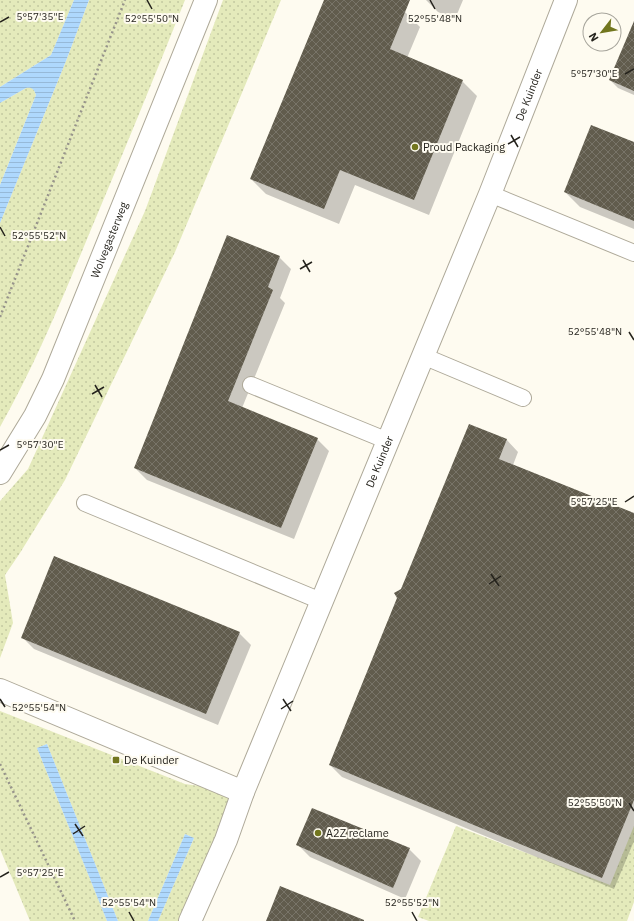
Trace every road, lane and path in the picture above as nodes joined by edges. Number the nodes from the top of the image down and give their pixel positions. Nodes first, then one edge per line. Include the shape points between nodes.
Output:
1 (125, 0) edge
2 (206, 0) edge
3 (566, 0) edge
4 (490, 194) junction
5 (634, 254) edge
6 (0, 317) edge
7 (423, 356) junction
8 (251, 385) dead end
9 (523, 398) dead end
10 (388, 441) junction
11 (0, 473) edge
12 (85, 503) dead end
13 (321, 601) junction
14 (0, 690) edge
15 (0, 764) edge
16 (243, 792) junction
17 (75, 921) edge
18 (190, 921) edge

1 - 6 path
2 - 11 street, Wolvegasterweg via 53,379 35,416
3 - 4 street, De Kuinder
4 - 5 lane
4 - 7 street, De Kuinder
7 - 9 lane
7 - 10 street, De Kuinder
8 - 10 lane
10 - 13 street, De Kuinder
12 - 13 lane
13 - 16 street, De Kuinder
14 - 16 street
15 - 17 path
16 - 18 street, De Kuinder via 226,840

